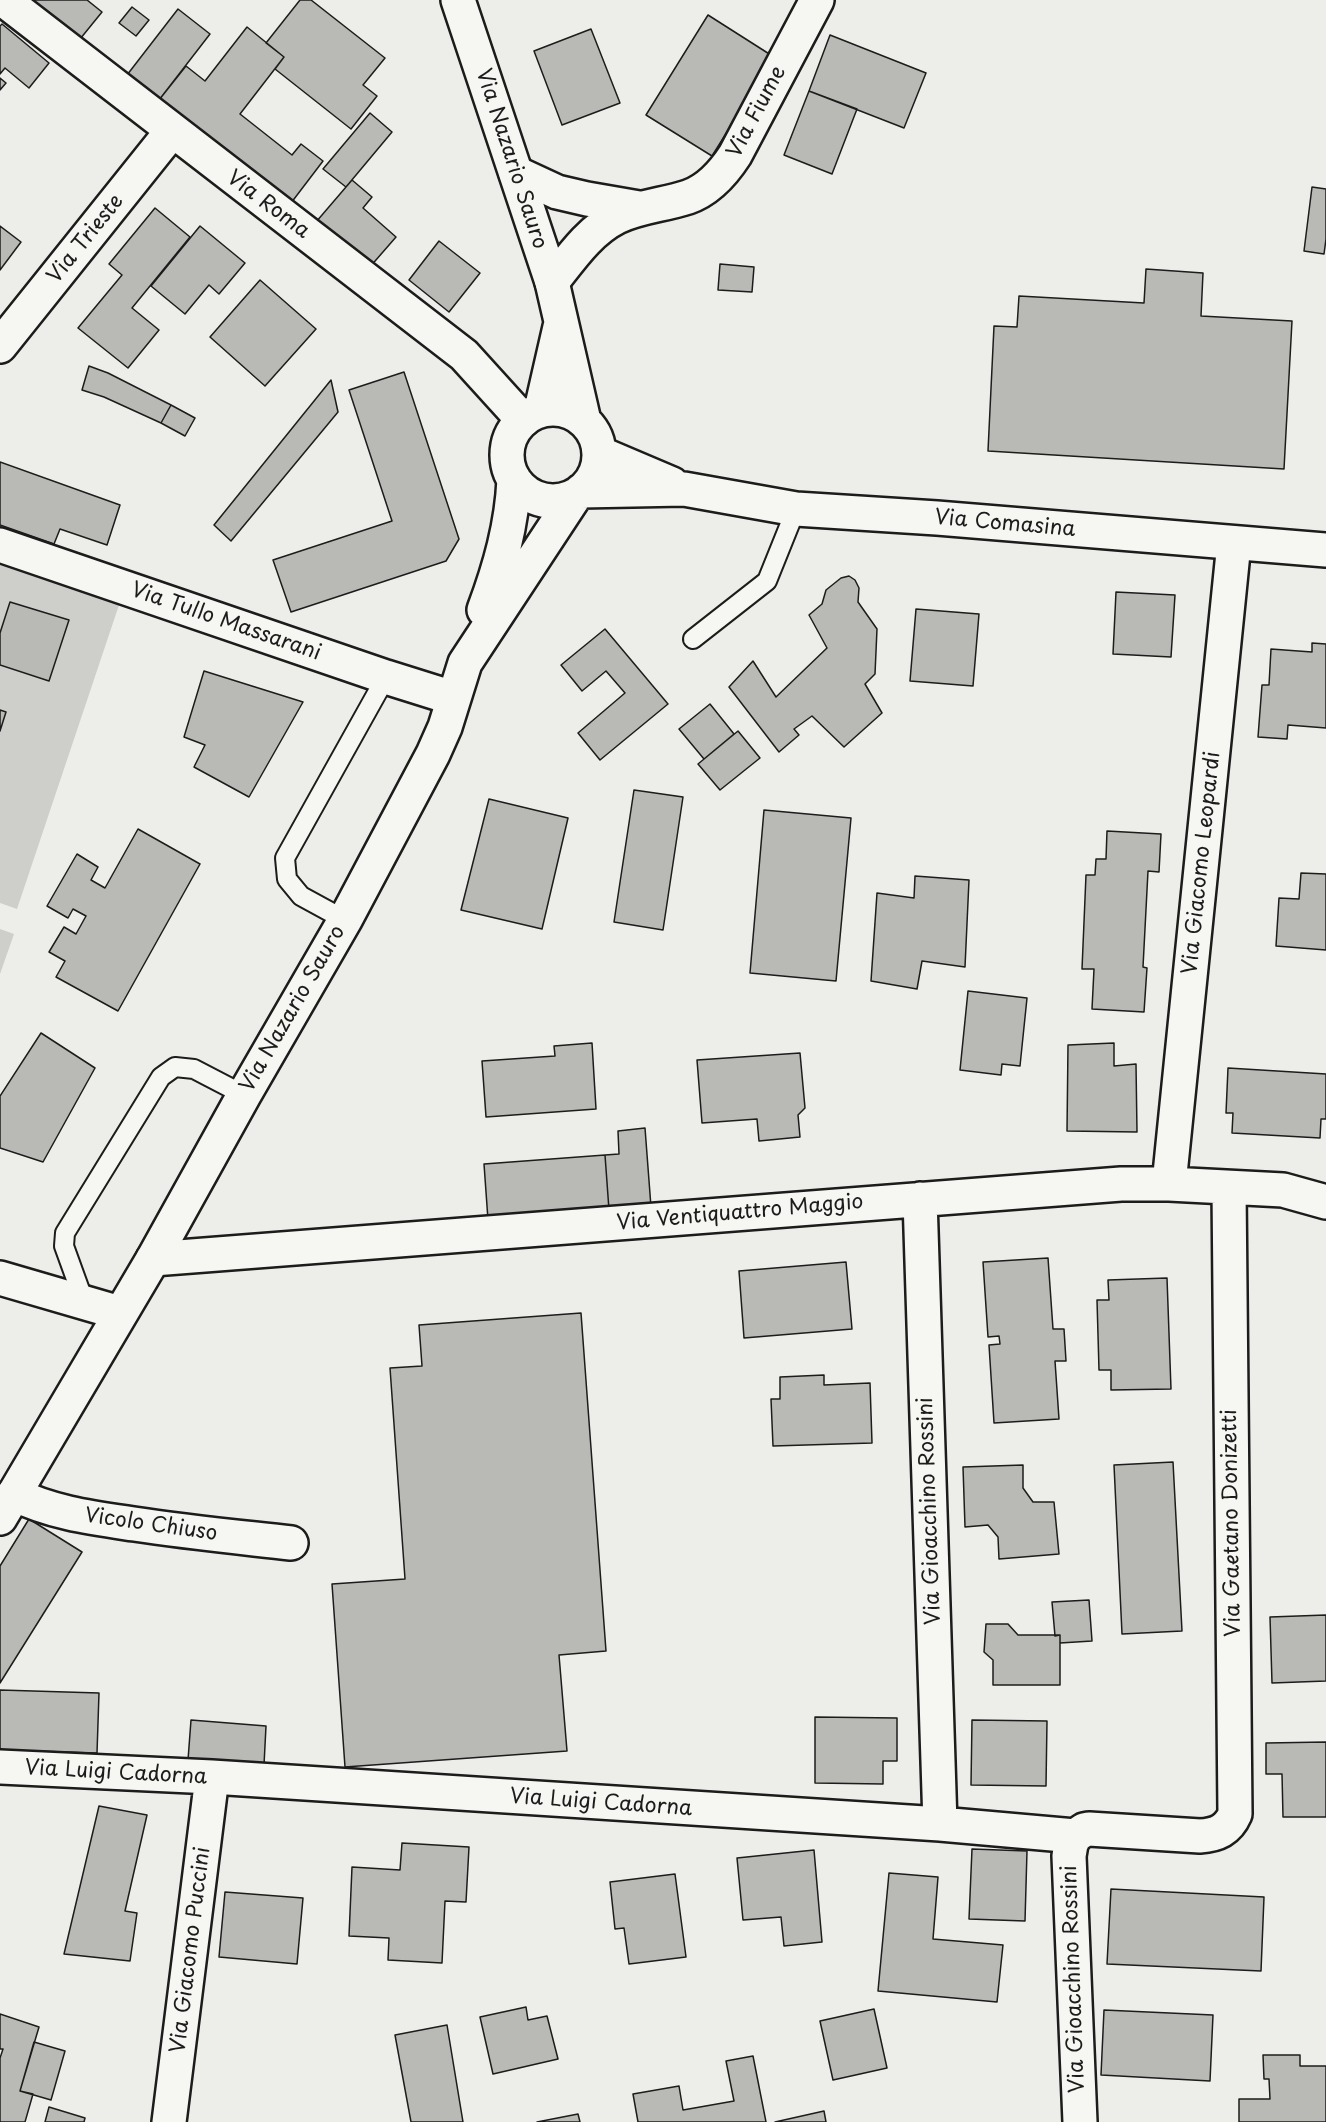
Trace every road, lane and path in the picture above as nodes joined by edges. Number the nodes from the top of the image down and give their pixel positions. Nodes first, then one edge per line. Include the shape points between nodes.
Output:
1 (4, 0) edge
2 (458, 0) edge
3 (817, 0) edge
4 (172, 131) junction
5 (516, 173) junction
6 (639, 208) junction
7 (552, 282) junction
8 (561, 319) junction
9 (0, 346) edge
10 (532, 415) junction
11 (584, 421) junction
12 (599, 453) junction
13 (514, 479) junction
14 (684, 489) junction
15 (578, 493) junction
16 (796, 509) junction
17 (1234, 543) junction
18 (0, 545) edge
19 (1326, 550) edge
20 (693, 639) dead end
21 (465, 663) junction
22 (386, 677) junction
23 (453, 698) junction
24 (345, 920) junction
25 (244, 1095) junction
26 (1169, 1184) junction
27 (1229, 1188) junction
28 (920, 1198) junction
29 (1326, 1202) edge
30 (153, 1259) junction
31 (0, 1278) edge
32 (85, 1304) junction
33 (120, 1313) junction
34 (7, 1506) edge
35 (291, 1543) dead end
36 (0, 1767) edge
37 (212, 1778) junction
38 (940, 1824) junction
39 (1075, 1836) junction
40 (1200, 1836) joint
41 (1075, 2121) edge
42 (169, 2122) edge

1 - 4 street, Via Roma
2 - 5 street, Via Nazario Sauro
3 - 6 street, Via Fiume via 726,169 689,197
4 - 9 street, Via Trieste
4 - 10 street, Via Roma via 464,355
5 - 6 street, Via Fiume via 556,192
5 - 7 street, Via Nazario Sauro
6 - 7 street, Via Fiume via 600,227
7 - 8 street, Via Nazario Sauro
8 - 10 street, Via Nazario Sauro
8 - 11 street, Via Nazario Sauro
10 - 11 street via 565,411
10 - 13 street via 514,430 508,444 507,458
11 - 12 street via 596,439
12 - 14 street, Via Comasina
12 - 15 street via 591,481
13 - 15 street via 541,501
13 - 21 street via 507,540
14 - 15 street, Via Comasina
14 - 16 street, Via Comasina
15 - 21 street, Via Nazario Sauro
16 - 17 street, Via Comasina
16 - 20 lane via 767,581
17 - 19 street, Via Comasina
17 - 26 street, Via Giacomo Leopardi
18 - 22 street, Via Tullo Massarani
21 - 23 street, Via Nazario Sauro
22 - 23 street, Via Tullo Massarani
22 - 24 lane via 285,858 287,879 301,896
23 - 24 street, Via Nazario Sauro via 433,754
24 - 25 street, Via Nazario Sauro
25 - 30 street, Via Nazario Sauro
25 - 32 lane via 194,1069 175,1067 160,1077 65,1233 64,1246
26 - 27 street, Via Ventiquattro Maggio
26 - 28 street, Via Ventiquattro Maggio
27 - 29 street, Via Ventiquattro Maggio via 1283,1190
27 - 40 street, Via Gaetano Donizetti via 1235,1814 1222,1832
28 - 30 street, Via Ventiquattro Maggio
28 - 38 street, Via Gioacchino Rossini
30 - 33 street, Via Nazario Sauro
31 - 32 street
32 - 33 street
33 - 34 street, Via Nazario Sauro
34 - 35 street, Vicolo Chiuso via 34,1504 92,1518
36 - 37 street, Via Luigi Cadorna
37 - 38 street, Via Luigi Cadorna
37 - 42 street, Via Giacomo Puccini
38 - 39 street, Via Luigi Cadorna
39 - 40 street, Via Luigi Cadorna via 1089,1829
39 - 41 street, Via Gioacchino Rossini via 1069,1856

